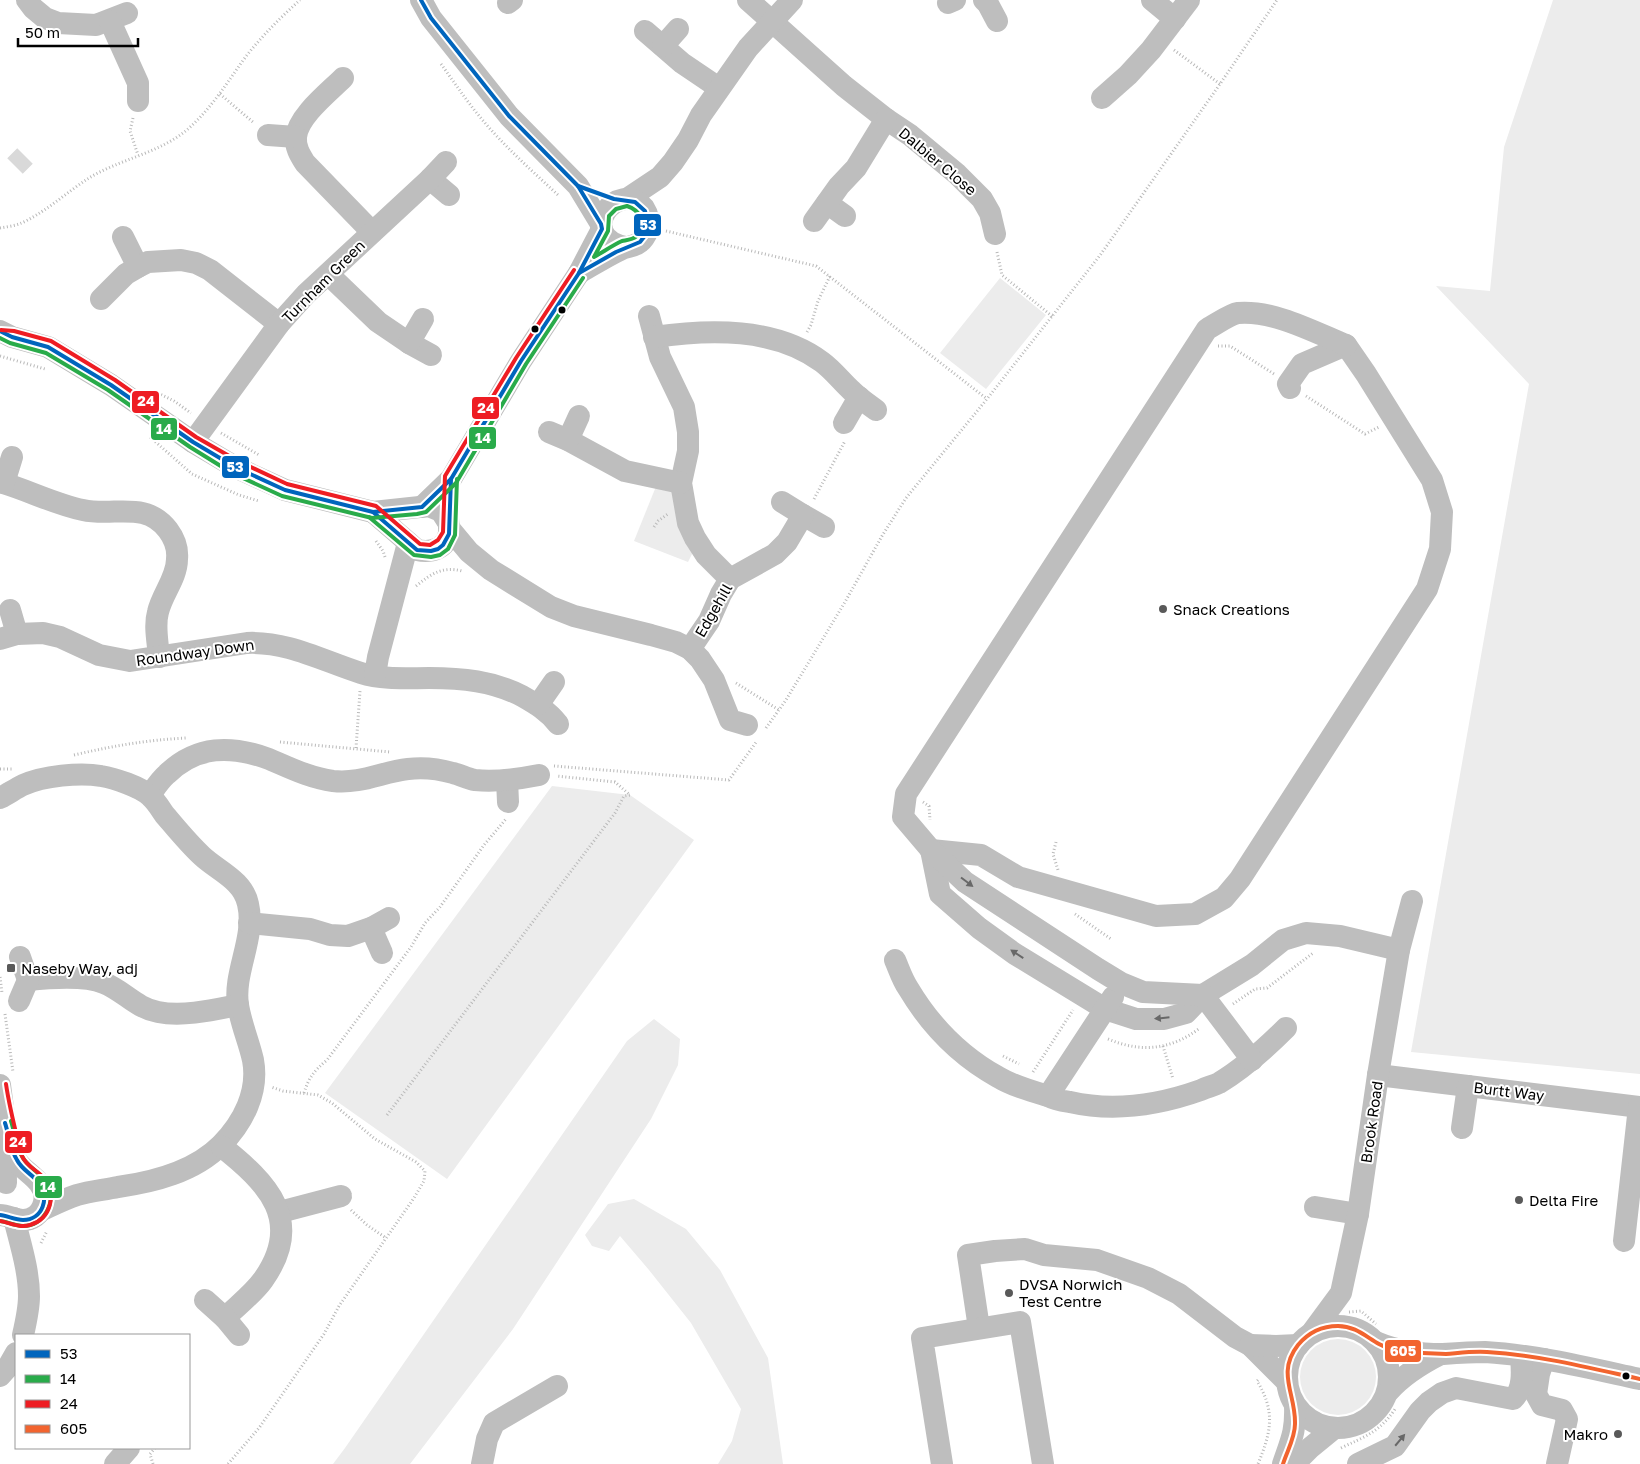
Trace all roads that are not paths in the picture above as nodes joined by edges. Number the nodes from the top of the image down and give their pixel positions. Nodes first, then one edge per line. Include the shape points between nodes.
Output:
1 (26, 0) edge
2 (421, 0) edge
3 (748, 0) edge
4 (792, 0) edge
5 (984, 0) edge
6 (1152, 0) edge
7 (1189, 0) edge
8 (1175, 19) junction
9 (773, 21) junction
10 (997, 21) dead end
11 (678, 29) dead end
12 (645, 31) dead end
13 (663, 46) junction
14 (343, 78) dead end
15 (719, 88) junction
16 (1102, 98) dead end
17 (138, 101) road end
18 (886, 119) junction
19 (268, 135) road end
20 (296, 137) junction
21 (446, 162) dead end
22 (660, 177) junction
23 (430, 179) junction
24 (569, 192) junction
25 (449, 196) dead end
26 (624, 200) junction
27 (827, 203) junction
28 (845, 216) dead end
29 (814, 221) dead end
30 (654, 223) junction
31 (601, 226) junction
32 (372, 232) junction
33 (995, 234) road end
34 (123, 237) dead end
35 (625, 247) junction
36 (138, 267) junction
37 (328, 274) junction
38 (579, 274) junction
39 (101, 299) dead end
40 (423, 319) dead end
41 (279, 324) junction
42 (4, 335) edge
43 (409, 343) junction
44 (1346, 345) junction
45 (431, 355) dead end
46 (1289, 386) road end
47 (858, 397) junction
48 (876, 410) dead end
49 (579, 416) dead end
50 (844, 423) road end
51 (193, 442) junction
52 (12, 457) dead end
53 (451, 479) junction
54 (2, 483) edge
55 (681, 483) junction
56 (782, 502) dead end
57 (419, 508) junction
58 (373, 512) junction
59 (803, 515) junction
60 (449, 525) junction
61 (824, 527) dead end
62 (407, 541) junction
63 (434, 550) junction
64 (468, 562) junction
65 (730, 579) junction
66 (396, 592) junction
67 (10, 610) dead end
68 (8, 636) edge
69 (690, 649) junction
70 (160, 657) junction
71 (554, 682) dead end
72 (367, 683) junction
73 (538, 705) junction
74 (558, 724) dead end
75 (732, 727) dead end
76 (0, 781) edge
77 (23, 785) junction
78 (150, 795) junction
79 (0, 798) edge
80 (509, 809) road end
81 (931, 850) junction
82 (1412, 901) dead end
83 (249, 923) junction
84 (1399, 950) junction
85 (382, 953) dead end
86 (20, 957) dead end
87 (895, 960) dead end
88 (28, 980) junction
89 (1121, 983) junction
90 (1203, 995) junction
91 (19, 1001) dead end
92 (238, 1005) junction
93 (1105, 1009) junction
94 (1286, 1028) dead end
95 (1252, 1060) junction
96 (1378, 1075) junction
97 (0, 1085) edge
98 (1468, 1086) junction
99 (1048, 1096) junction
100 (1640, 1107) edge
101 (5, 1123) junction
102 (1462, 1128) dead end
103 (221, 1146) junction
104 (37, 1181) junction
105 (3, 1187) edge
106 (76, 1195) junction
107 (347, 1204) road end
108 (1315, 1207) dead end
109 (40, 1212) junction
110 (280, 1212) junction
111 (1358, 1214) junction
112 (8, 1216) edge
113 (1624, 1241) dead end
114 (26, 1267) junction
115 (1341, 1293) junction
116 (205, 1300) dead end
117 (225, 1318) junction
118 (979, 1328) junction
119 (1357, 1329) junction
120 (23, 1334) edge
121 (239, 1335) dead end
122 (1305, 1338) junction
123 (1376, 1342) junction
124 (1250, 1345) junction
125 (15, 1354) edge
126 (1441, 1354) junction
127 (1520, 1356) junction
128 (1544, 1359) junction
129 (0, 1376) edge
130 (1640, 1379) edge
131 (1286, 1381) junction
132 (557, 1386) dead end
133 (1393, 1398) junction
134 (1295, 1406) junction
135 (1335, 1440) junction
136 (128, 1449) edge
137 (115, 1464) edge
138 (482, 1464) edge
139 (942, 1464) edge
140 (1043, 1464) edge
141 (1283, 1464) edge
142 (1294, 1464) edge
143 (1358, 1464) edge
144 (1557, 1464) edge

1 - 17 street via 45,18 58,23 96,25 118,17 138,83
2 - 24 street via 431,18
3 - 9 street, Dalbier Close
4 - 9 street
5 - 10 street
6 - 8 street
7 - 8 street
8 - 16 street via 1128,75
9 - 15 street via 748,48
9 - 18 street, Dalbier Close via 844,86
11 - 13 street
12 - 13 street
13 - 15 street
14 - 20 street via 307,114
15 - 22 street via 688,140
18 - 27 street, Dalbier Close via 856,168
18 - 33 street, Dalbier Close via 917,140 982,199 990,213
19 - 20 street
20 - 32 street via 297,151 304,163
21 - 23 street, Turnham Green
22 - 26 street
22 - 30 street
23 - 25 street
23 - 32 street, Turnham Green
24 - 26 street
24 - 31 street
26 - 30 street via 640,205
26 - 31 street via 608,206
27 - 28 street
27 - 29 street, Dalbier Close
30 - 35 street via 636,245
31 - 35 street via 609,241
31 - 38 street
32 - 37 street, Turnham Green
34 - 36 street
35 - 38 street
36 - 39 street via 126,274
36 - 41 street via 163,260 196,263 210,270
37 - 41 street, Turnham Green
37 - 43 street via 378,322
38 - 53 street via 521,361
40 - 43 street
41 - 51 street, Turnham Green
42 - 51 street via 48,347 112,384
43 - 45 street
44 - 46 street via 1302,364
44 - 81 street via 1266,315 1237,313 1207,329 906,794 903,817
44 - 81 street via 1432,480 1442,512 1440,549 1427,589 1240,879 1224,898 1195,914 1156,916 1018,877 981,855
47 - 48 street
47 - 50 street
47 - 55 street via 822,362 798,347 736,333 652,326 660,357 684,407 688,451
49 - 55 street via 558,436 625,471
51 - 58 street via 235,468 284,490
52 - 54 street
53 - 57 street
53 - 60 street
54 - 70 street via 84,511 137,511 156,518 165,527 172,536 178,558 157,614
55 - 65 street via 694,538
56 - 59 street
57 - 58 street
57 - 60 street via 435,508
57 - 62 street via 405,522
58 - 62 street
59 - 61 street
59 - 65 street, Edgehill via 787,542 775,554
60 - 63 street via 447,539
60 - 64 street
62 - 63 street via 417,550
62 - 66 street
63 - 64 street
63 - 66 street
64 - 69 street via 491,570 565,614 651,635
65 - 69 street, Edgehill via 709,621
66 - 72 street via 378,657
67 - 68 street, Roundway Down
68 - 70 street, Roundway Down via 43,633 60,636 114,659 130,661
69 - 75 street via 714,680
70 - 72 street, Roundway Down via 264,642 361,673
71 - 73 street
72 - 73 street, Roundway Down via 393,678 468,679 492,683
73 - 74 street, Roundway Down
76 - 77 street
77 - 78 street via 50,778 102,776
77 - 79 street
78 - 80 street via 166,775 186,759 225,749 254,755 335,782 359,781 408,769 451,772 492,781 524,777
78 - 83 street via 197,852 241,888 248,903
81 -> 89 street via 965,882
93 -> 81 street via 1015,954 940,894
82 - 84 street, Brook Road
83 - 85 street via 348,936 380,923
83 - 92 street via 238,986
84 - 90 street via 1340,936 1306,932 1283,940 1252,965
84 - 96 street, Brook Road
86 - 88 street
87 - 99 street via 906,986 945,1037 999,1078
88 - 91 street
88 - 92 street via 98,981 141,1007 158,1012 211,1010
89 - 90 street via 1143,992
89 - 93 street
90 -> 93 street via 1186,1013 1164,1019 1136,1019
90 - 95 street
92 - 103 street via 254,1062 254,1084 243,1117
93 - 99 street
94 - 95 street
95 - 99 street via 1218,1084 1179,1097 1143,1104 1081,1105
96 - 98 street, Burtt Way
96 - 111 street, Brook Road
97 - 101 street
98 - 100 street, Burtt Way
98 - 102 street
100 - 113 street
101 - 104 street via 17,1162
101 - 105 street
103 - 106 street via 178,1173
103 - 110 street via 244,1164 271,1195
104 - 105 street via 28,1176 14,1177
104 - 106 street via 54,1190
104 - 109 street via 45,1194
105 - 112 street via 1,1202
106 - 109 street
107 - 110 street
108 - 111 street
109 - 112 street via 22,1220
109 - 114 street via 29,1241
110 - 117 street via 281,1241 274,1263 262,1282
111 - 115 street, Brook Road
112 - 114 street
114 - 120 street via 29,1302
115 - 119 street
115 - 122 street, Brook Road
116 - 117 street
117 - 121 street
118 - 124 street via 968,1255 1025,1249 1044,1255 1098,1260 1148,1278 1179,1294
118 - 139 street via 922,1338
118 - 140 street via 1020,1322
119 - 122 street via 1335,1326
119 - 123 street
122 - 124 street via 1276,1346
122 - 131 street via 1292,1353
123 - 126 street via 1392,1349
123 - 133 street via 1386,1359
124 - 131 street
125 - 129 street
126 - 127 street via 1485,1352
126 - 133 street via 1413,1369 1394,1385
127 - 128 street
143 -> 127 street via 1395,1446 1420,1411 1442,1393 1456,1388 1513,1399 1521,1382
128 - 130 street
128 - 144 street via 1536,1394 1542,1405 1562,1410 1567,1420
131 - 134 street
132 - 138 street via 494,1423
133 - 135 street
134 - 135 street
134 - 141 street via 1294,1434
135 - 142 street via 1310,1448
136 - 137 street

